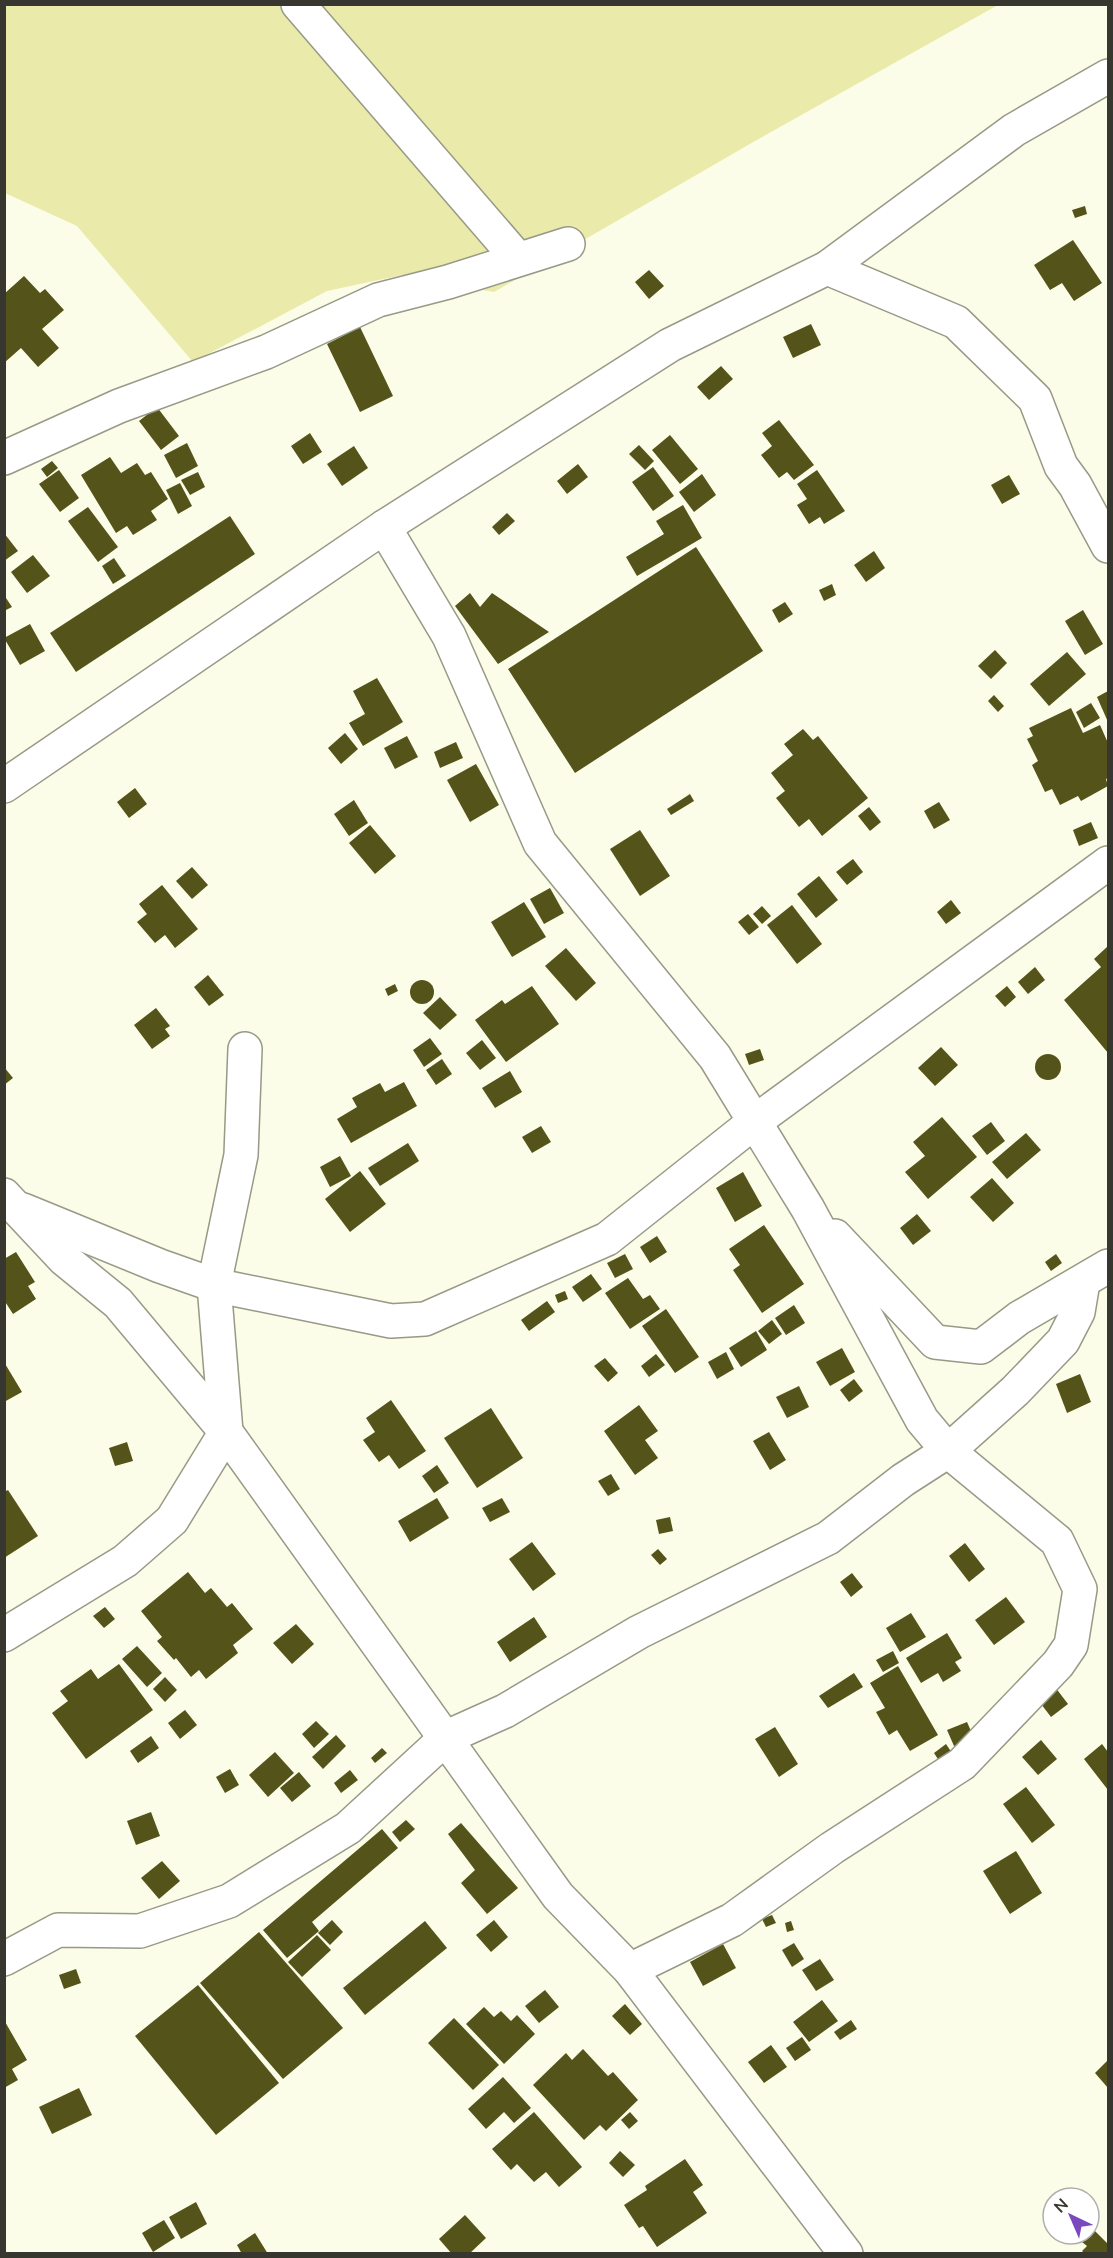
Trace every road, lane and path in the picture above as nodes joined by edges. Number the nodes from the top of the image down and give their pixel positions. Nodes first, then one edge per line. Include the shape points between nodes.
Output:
1 (298, 4) edge
2 (1108, 76) edge
3 (568, 244) dead end
4 (518, 259) junction
5 (827, 268) junction
6 (4, 458) edge
7 (384, 527) junction
8 (1108, 546) edge
9 (4, 786) edge
10 (1108, 863) edge
11 (245, 1049) dead end
12 (753, 1123) junction
13 (8, 1200) edge
14 (808, 1209) junction
15 (1096, 1274) edge
16 (214, 1285) junction
17 (226, 1432) junction
18 (948, 1451) junction
19 (4, 1635) edge
20 (447, 1737) junction
21 (4, 1959) edge
22 (630, 1970) junction
23 (846, 2253) edge

1 - 4 street
2 - 5 street via 1014,130
3 - 4 street
4 - 6 street via 378,300 266,352 119,406
5 - 7 street via 670,345
5 - 8 street via 956,322 1035,399 1061,466
7 - 9 street
7 - 12 street via 449,636 540,843 715,1057
10 - 12 street
11 - 16 street via 241,1155
12 - 14 street
12 - 16 street via 607,1239 425,1319 391,1322
13 - 16 street via 160,1266
13 - 17 street via 64,1259 118,1303
14 - 15 street via 934,1342 981,1347 1019,1318
14 - 18 street via 922,1420
15 - 18 street via 1063,1341
16 - 17 street
17 - 19 street via 172,1520 125,1561
17 - 20 street
18 - 20 street via 828,1538 639,1632 505,1711
18 - 22 street via 1057,1541 1080,1589 1071,1644 1058,1664 962,1764 832,1848 732,1920
20 - 21 street via 348,1828 229,1901 140,1931 57,1930
20 - 22 street via 558,1896
22 - 23 street

